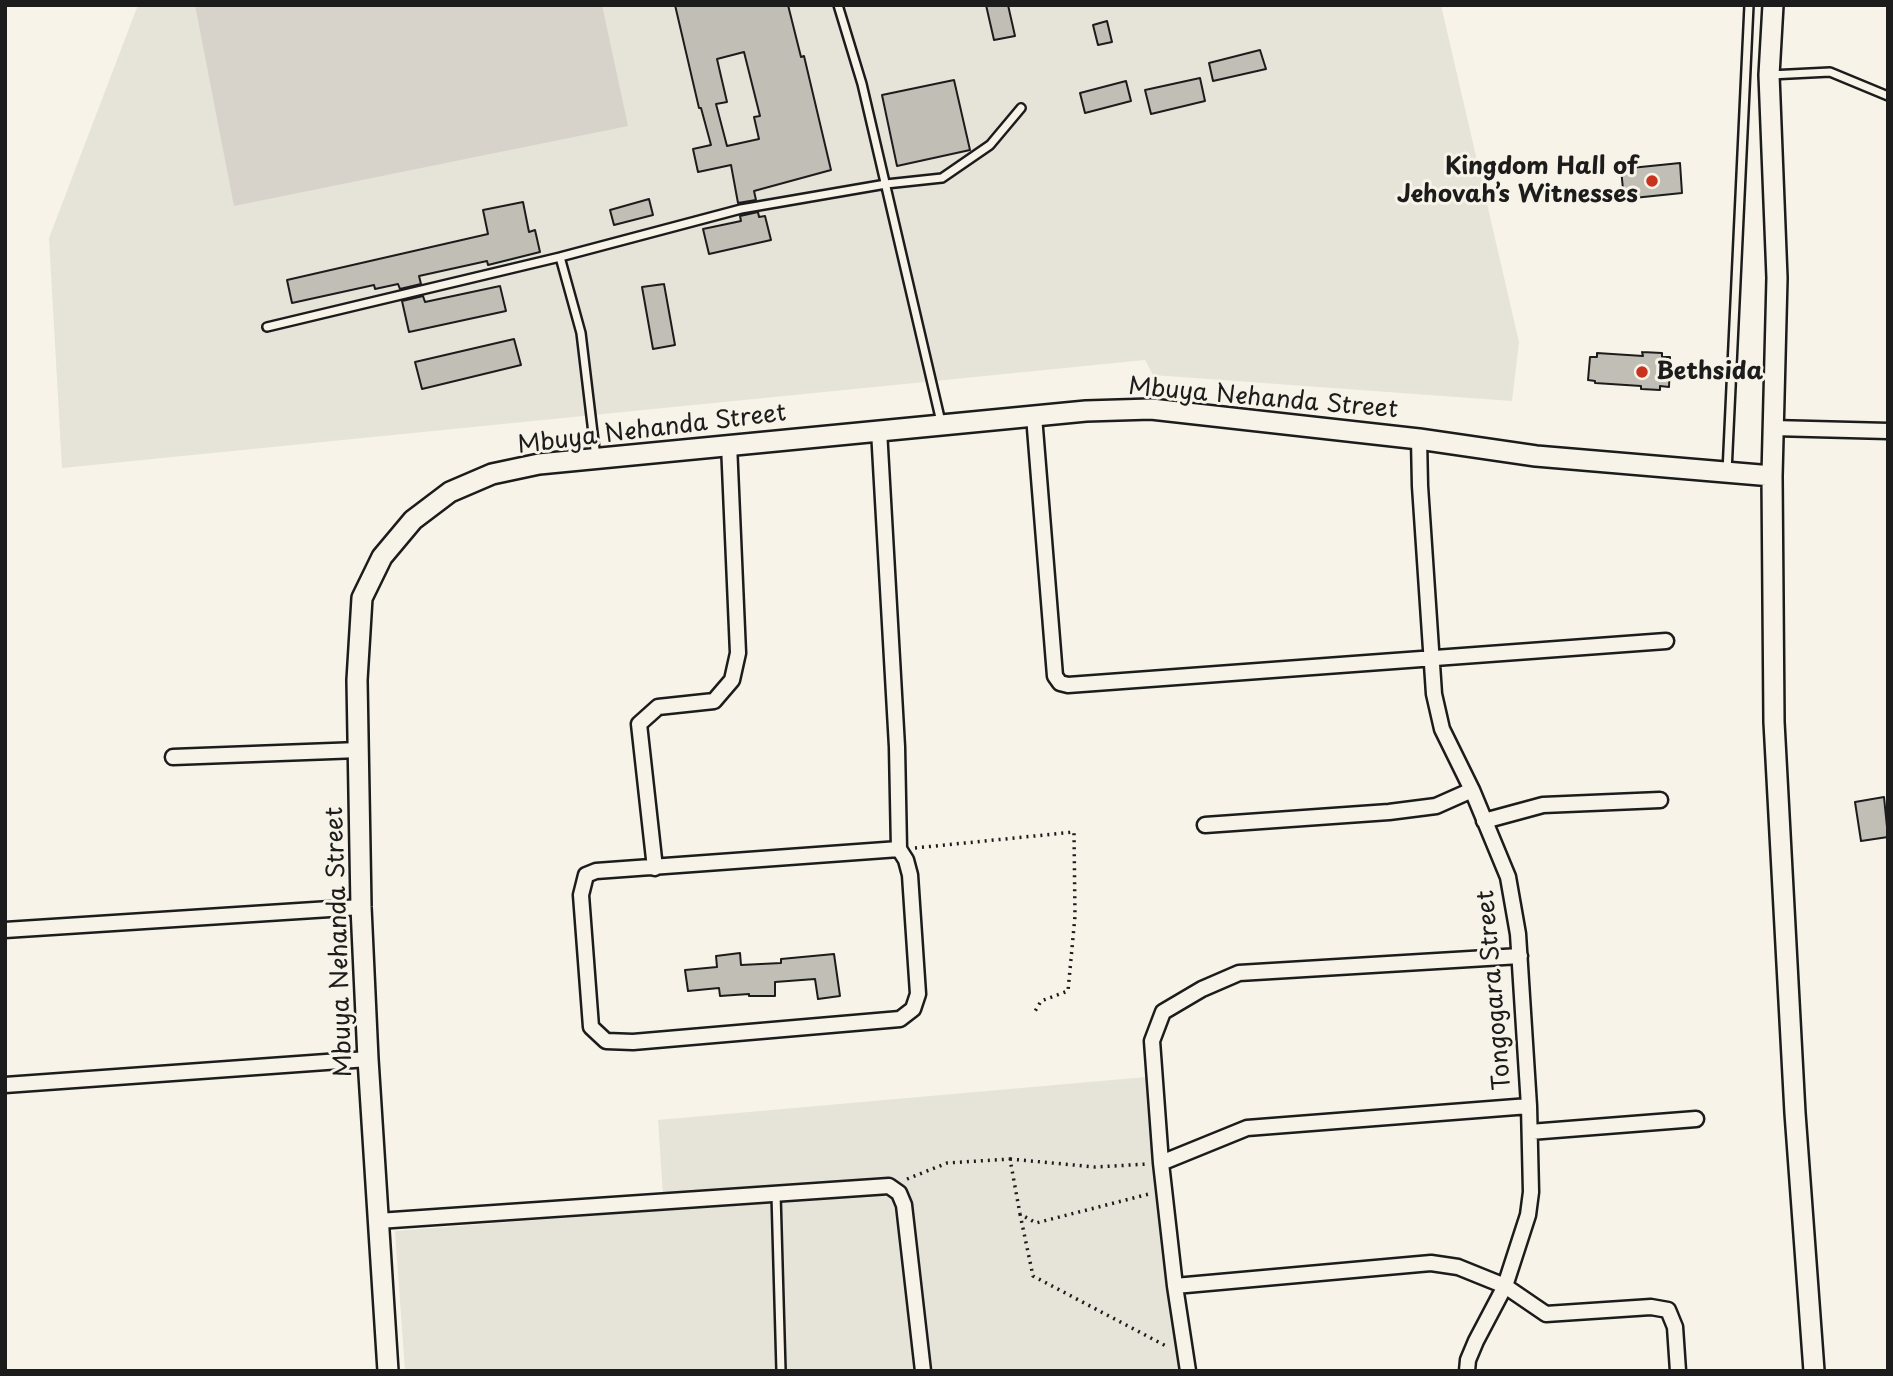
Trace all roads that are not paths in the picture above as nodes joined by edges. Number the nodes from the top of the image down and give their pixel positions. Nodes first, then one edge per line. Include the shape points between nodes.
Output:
1 (838, 5) edge
2 (1749, 5) edge
3 (1773, 5) edge
4 (1769, 75) junction
5 (1888, 96) edge
6 (1021, 108) dead end
7 (886, 184) junction
8 (560, 257) junction
9 (267, 327) dead end
10 (1034, 416) junction
11 (942, 424) junction
12 (1773, 428) junction
13 (879, 430) junction
14 (1888, 431) edge
15 (1419, 439) junction
16 (729, 444) junction
17 (596, 458) junction
18 (1727, 472) junction
19 (1772, 476) junction
20 (1666, 641) dead end
21 (1433, 656) junction
22 (359, 750) junction
23 (173, 757) dead end
24 (1472, 790) junction
25 (1660, 800) dead end
26 (1484, 821) junction
27 (1205, 825) dead end
28 (899, 849) junction
29 (655, 868) junction
30 (361, 906) junction
31 (5, 930) edge
32 (1520, 956) junction
33 (368, 1059) junction
34 (5, 1085) edge
35 (1529, 1106) junction
36 (1696, 1119) dead end
37 (1530, 1132) junction
38 (1161, 1163) junction
39 (776, 1194) junction
40 (378, 1221) junction
41 (1175, 1286) junction
42 (1505, 1286) junction
43 (388, 1371) edge
44 (781, 1371) edge
45 (923, 1371) edge
46 (1188, 1371) edge
47 (1467, 1371) edge
48 (1678, 1371) edge
49 (1814, 1371) edge

1 - 7 lane
2 - 18 lane
3 - 4 street
4 - 5 lane via 1830,72
4 - 12 street via 1777,278
6 - 7 lane via 990,145 942,178
7 - 8 lane via 741,209
7 - 11 lane
8 - 9 lane
8 - 17 lane via 581,332
10 - 11 street, Mbuya Nehanda Street
10 - 15 street, Mbuya Nehanda Street via 1151,409
10 - 21 street via 1055,676 1060,682 1068,685
11 - 13 street, Mbuya Nehanda Street
12 - 14 street
12 - 19 street
13 - 16 street, Mbuya Nehanda Street
13 - 28 street
15 - 18 street, Mbuya Nehanda Street via 1536,456
15 - 21 street, Tongogara Street
16 - 17 street, Mbuya Nehanda Street
16 - 29 street via 738,653 732,680 714,701 658,707 639,724
17 - 22 street, Mbuya Nehanda Street via 492,474 450,492 413,520 382,558 362,598
18 - 19 street, Mbuya Nehanda Street
19 - 49 street via 1774,722
20 - 21 street
21 - 24 street, Tongogara Street via 1434,694 1442,729
22 - 23 street
22 - 30 street, Mbuya Nehanda Street
24 - 26 street, Tongogara Street
24 - 27 street via 1436,806 1389,813
25 - 26 street via 1543,805
26 - 32 street, Tongogara Street via 1507,877
28 - 29 street
28 - 29 street via 909,875 918,994 913,1009 900,1019 606,1041 591,1027 581,895 586,875
30 - 31 street
30 - 33 street, Mbuya Nehanda Street
32 - 35 street, Tongogara Street
32 - 38 street via 1239,973 1202,989 1163,1012 1152,1041
33 - 34 street
33 - 40 street, Mbuya Nehanda Street
35 - 37 street, Tongogara Street
35 - 38 street via 1247,1128
36 - 37 street
37 - 42 street, Tongogara Street via 1528,1214
38 - 41 street
39 - 40 street
39 - 44 lane
39 - 45 street via 889,1186 899,1193
40 - 43 street, Mbuya Nehanda Street
41 - 42 street via 1432,1263
41 - 46 street
42 - 47 street, Tongogara Street via 1476,1341
42 - 48 street via 1546,1314 1651,1307 1668,1310 1675,1326

